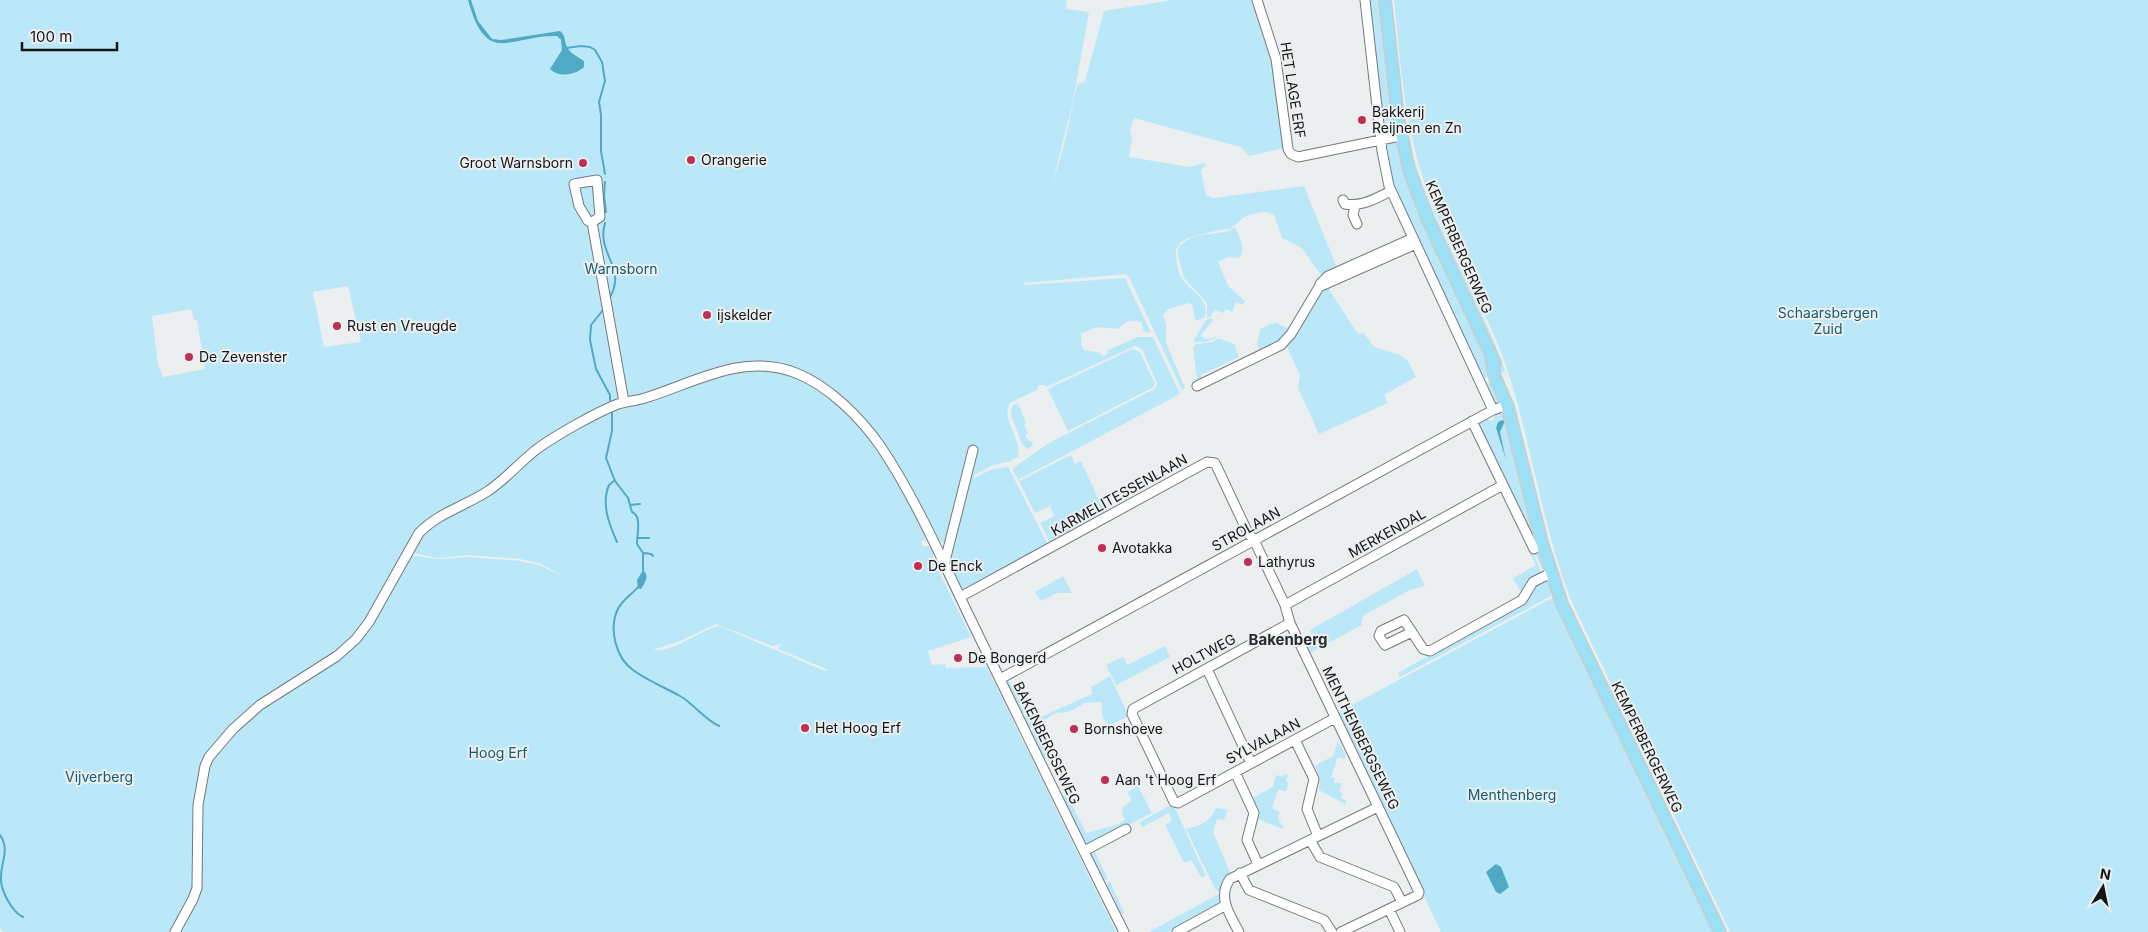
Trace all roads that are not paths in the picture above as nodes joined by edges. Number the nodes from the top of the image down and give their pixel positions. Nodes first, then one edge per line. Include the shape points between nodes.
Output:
1 (1257, 0) edge
2 (1365, 0) edge
3 (1385, 0) edge
4 (1400, 136) junction
5 (1380, 140) junction
6 (1391, 191) junction
7 (1343, 200) dead end
8 (1355, 206) junction
9 (592, 222) junction
10 (1357, 224) dead end
11 (1414, 241) junction
12 (1197, 386) dead end
13 (1505, 400) junction
14 (624, 402) junction
15 (1492, 410) junction
16 (1472, 421) junction
17 (973, 450) dead end
18 (1503, 485) junction
19 (1254, 540) junction
20 (933, 543) junction
21 (949, 545) junction
22 (1534, 549) dead end
23 (944, 565) junction
24 (1551, 573) junction
25 (960, 597) junction
26 (1285, 605) junction
27 (1290, 623) junction
28 (1412, 632) dead end
29 (1206, 669) junction
30 (1000, 679) junction
31 (1336, 718) junction
32 (1295, 740) junction
33 (1251, 763) junction
34 (1235, 772) junction
35 (1178, 802) joint
36 (1378, 807) junction
37 (1126, 829) dead end
38 (1314, 838) junction
39 (1084, 851) junction
40 (1258, 864) junction
41 (1240, 873) junction
42 (1402, 902) junction
43 (1226, 905) junction
44 (1389, 909) junction
45 (175, 932) edge
46 (1124, 932) edge
47 (1177, 932) edge
48 (1238, 932) edge
49 (1332, 932) edge
50 (1341, 932) edge
51 (1400, 932) edge
52 (1720, 932) edge

1 - 5 street, HET LAGE ERF via 1274,53 1288,149 1292,154 1298,156
2 - 5 street
3 - 4 main road, KEMPERBERGERWEG
4 - 5 street
4 - 13 main road, KEMPERBERGERWEG via 1424,211 1501,375
5 - 6 street
6 - 8 street
6 - 11 street
7 - 8 street
8 - 10 street via 1353,215
9 - 9 street via 600,216 597,180 574,184 583,215
9 - 14 street
11 - 12 street via 1322,284 1281,345
11 - 15 street
13 - 15 street, STROLAAN
13 - 24 main road, KEMPERBERGERWEG
14 - 20 street, BAKENBERGSEWEG via 645,398 728,369 762,367 795,372 824,389 854,415 876,441
14 - 45 street, BAKENBERGSEWEG via 550,440 489,490 429,523 419,533 356,639 331,660 260,705 215,749 205,766 198,804 196,893
15 - 16 street, STROLAAN
16 - 18 street
16 - 19 street, STROLAAN
17 - 21 street
18 - 22 street
18 - 26 street, MERKENDAL
19 - 25 street, KARMELITESSENLAAN via 1215,463 1208,462
19 - 26 street, MENTHENBERGSEWEG
19 - 30 street, STROLAAN
20 - 21 street
20 - 23 street, BAKENBERGSEWEG
21 - 23 street
23 - 25 street, BAKENBERGSEWEG
24 - 28 street via 1534,582 1522,600 1430,651 1423,649
24 - 52 main road, KEMPERBERGERWEG via 1586,656
25 - 30 street, BAKENBERGSEWEG
26 - 27 street, MENTHENBERGSEWEG
27 - 29 street, HOLTWEG
27 - 31 street, MENTHENBERGSEWEG
29 - 33 street
29 - 35 street, HOLTWEG via 1132,711 1174,802
30 - 39 street, BAKENBERGSEWEG
31 - 32 street, SYLVALAAN
31 - 36 street, MENTHENBERGSEWEG
32 - 33 street, SYLVALAAN
32 - 38 street via 1314,779 1307,809
33 - 34 street, SYLVALAAN
34 - 35 street, SYLVALAAN
34 - 40 street via 1254,812 1247,840
36 - 38 street
36 - 42 street, MENTHENBERGSEWEG via 1419,892
37 - 39 street
38 - 40 street
38 - 42 street via 1320,857 1394,887
39 - 46 street, BAKENBERGSEWEG
40 - 41 street
41 - 43 street via 1226,885 1223,898
41 - 49 street via 1249,890 1324,920
42 - 44 street
43 - 47 street
43 - 48 street
44 - 50 street
44 - 51 street

